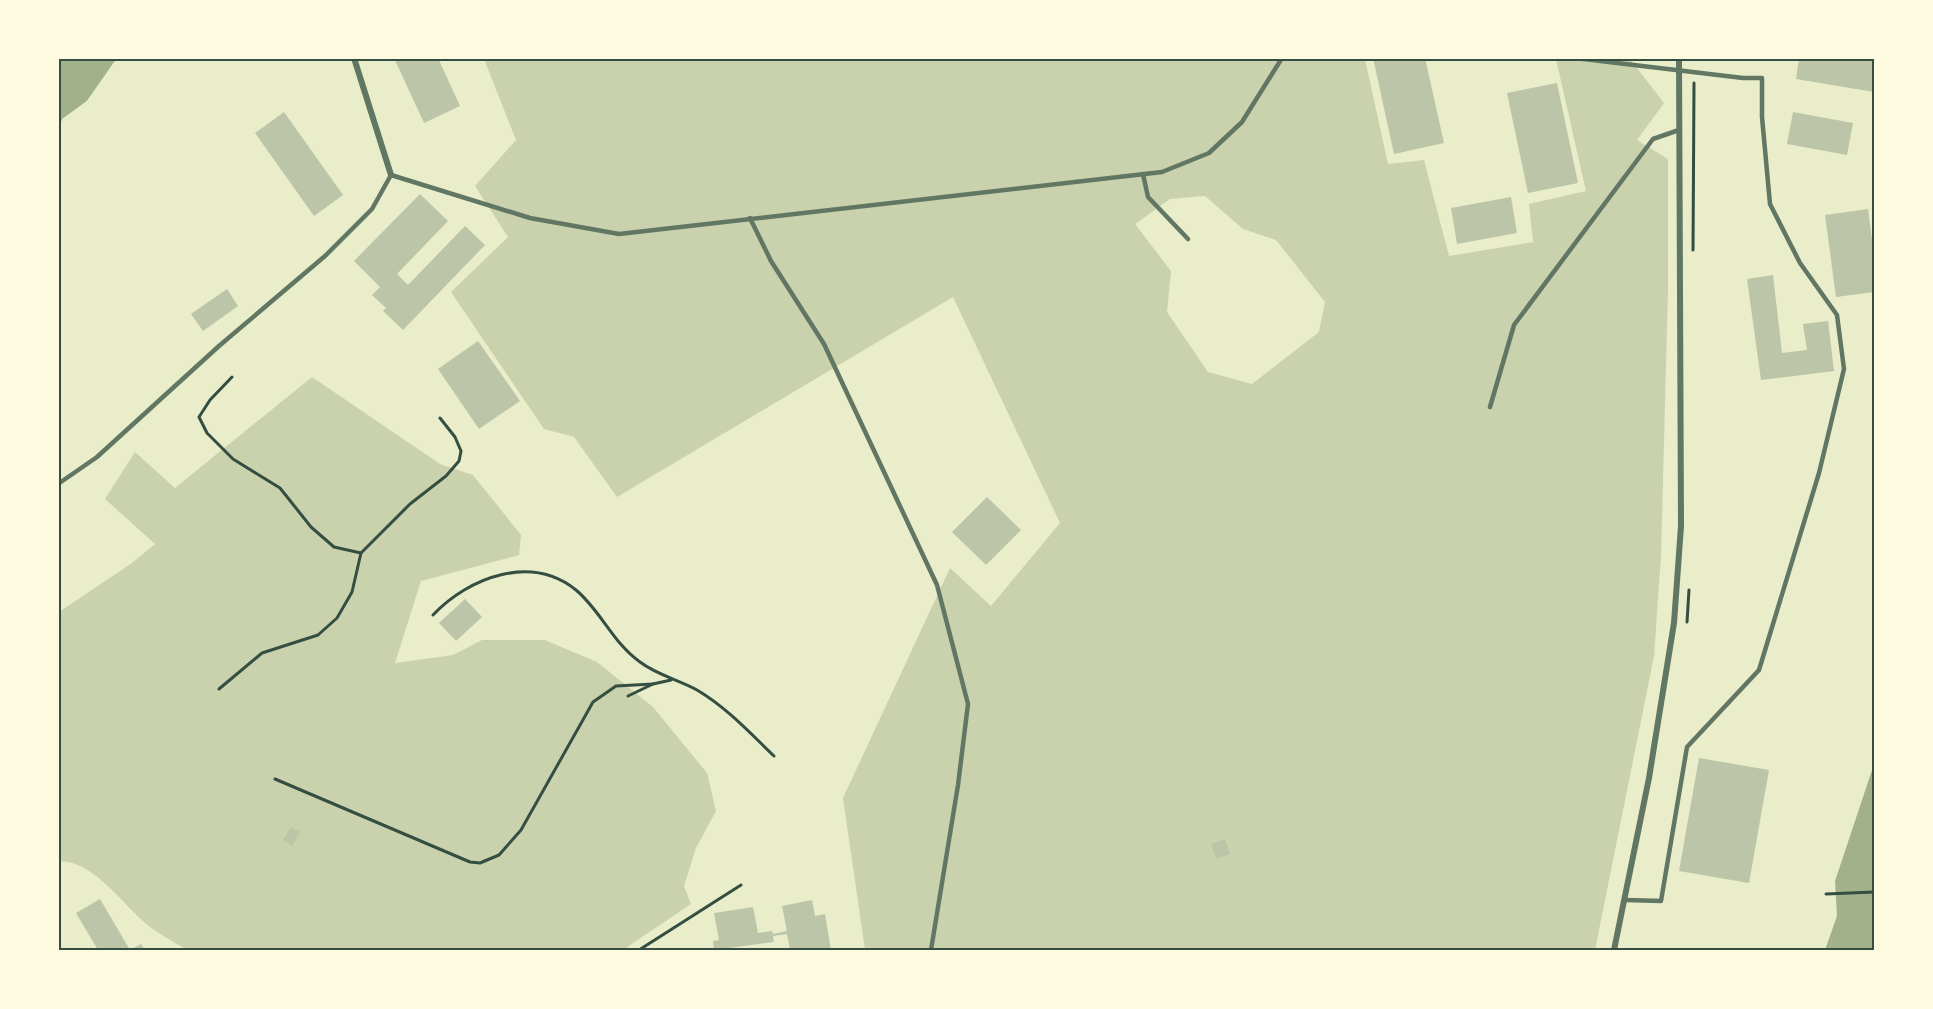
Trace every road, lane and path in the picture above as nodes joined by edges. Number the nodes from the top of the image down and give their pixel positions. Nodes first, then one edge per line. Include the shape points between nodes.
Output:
1 (354, 58) edge
2 (1282, 58) edge
3 (1575, 58) edge
4 (1679, 58) edge
5 (1679, 71) junction
6 (1679, 130) junction
7 (1143, 174) junction
8 (391, 175) junction
9 (750, 218) junction
10 (1188, 239) dead end
11 (232, 377) dead end
12 (1490, 407) dead end
13 (440, 417) dead end
14 (58, 484) edge
15 (361, 553) junction
16 (433, 615) dead end
17 (676, 680) junction
18 (653, 684) junction
19 (219, 689) dead end
20 (628, 696) dead end
21 (774, 756) dead end
22 (275, 779) dead end
23 (741, 885) dead end
24 (1875, 892) edge
25 (1826, 894) dead end
26 (1626, 900) junction
27 (639, 951) edge
28 (931, 951) edge
29 (1614, 951) edge

1 - 8 street
2 - 7 lane via 1242,122 1209,153 1162,172
3 - 5 lane
4 - 5 street
5 - 6 street
5 - 26 lane via 1762,78 1770,204 1800,262 1838,315 1844,369 1819,473 1759,670 1688,747 1661,901
6 - 12 lane via 1653,139 1514,325
6 - 26 street via 1681,526 1674,623
7 - 9 lane
7 - 10 lane via 1148,197
8 - 9 lane via 530,218 619,234
8 - 14 lane via 372,209 325,256 97,457
9 - 28 lane via 771,261 824,344 928,566 944,609 968,704
11 - 15 path via 199,417 207,433 233,459 280,488 310,527 334,547
13 - 15 path via 458,444 459,461
15 - 19 path via 352,592 337,618 318,635 262,653
16 - 17 path via 460,592 484,580 532,570 554,576 576,590 639,662
17 - 18 path
17 - 21 path via 721,706
18 - 20 path
18 - 22 path via 616,686 593,702 521,830 499,855 480,863
23 - 27 path
24 - 25 path
26 - 29 street

